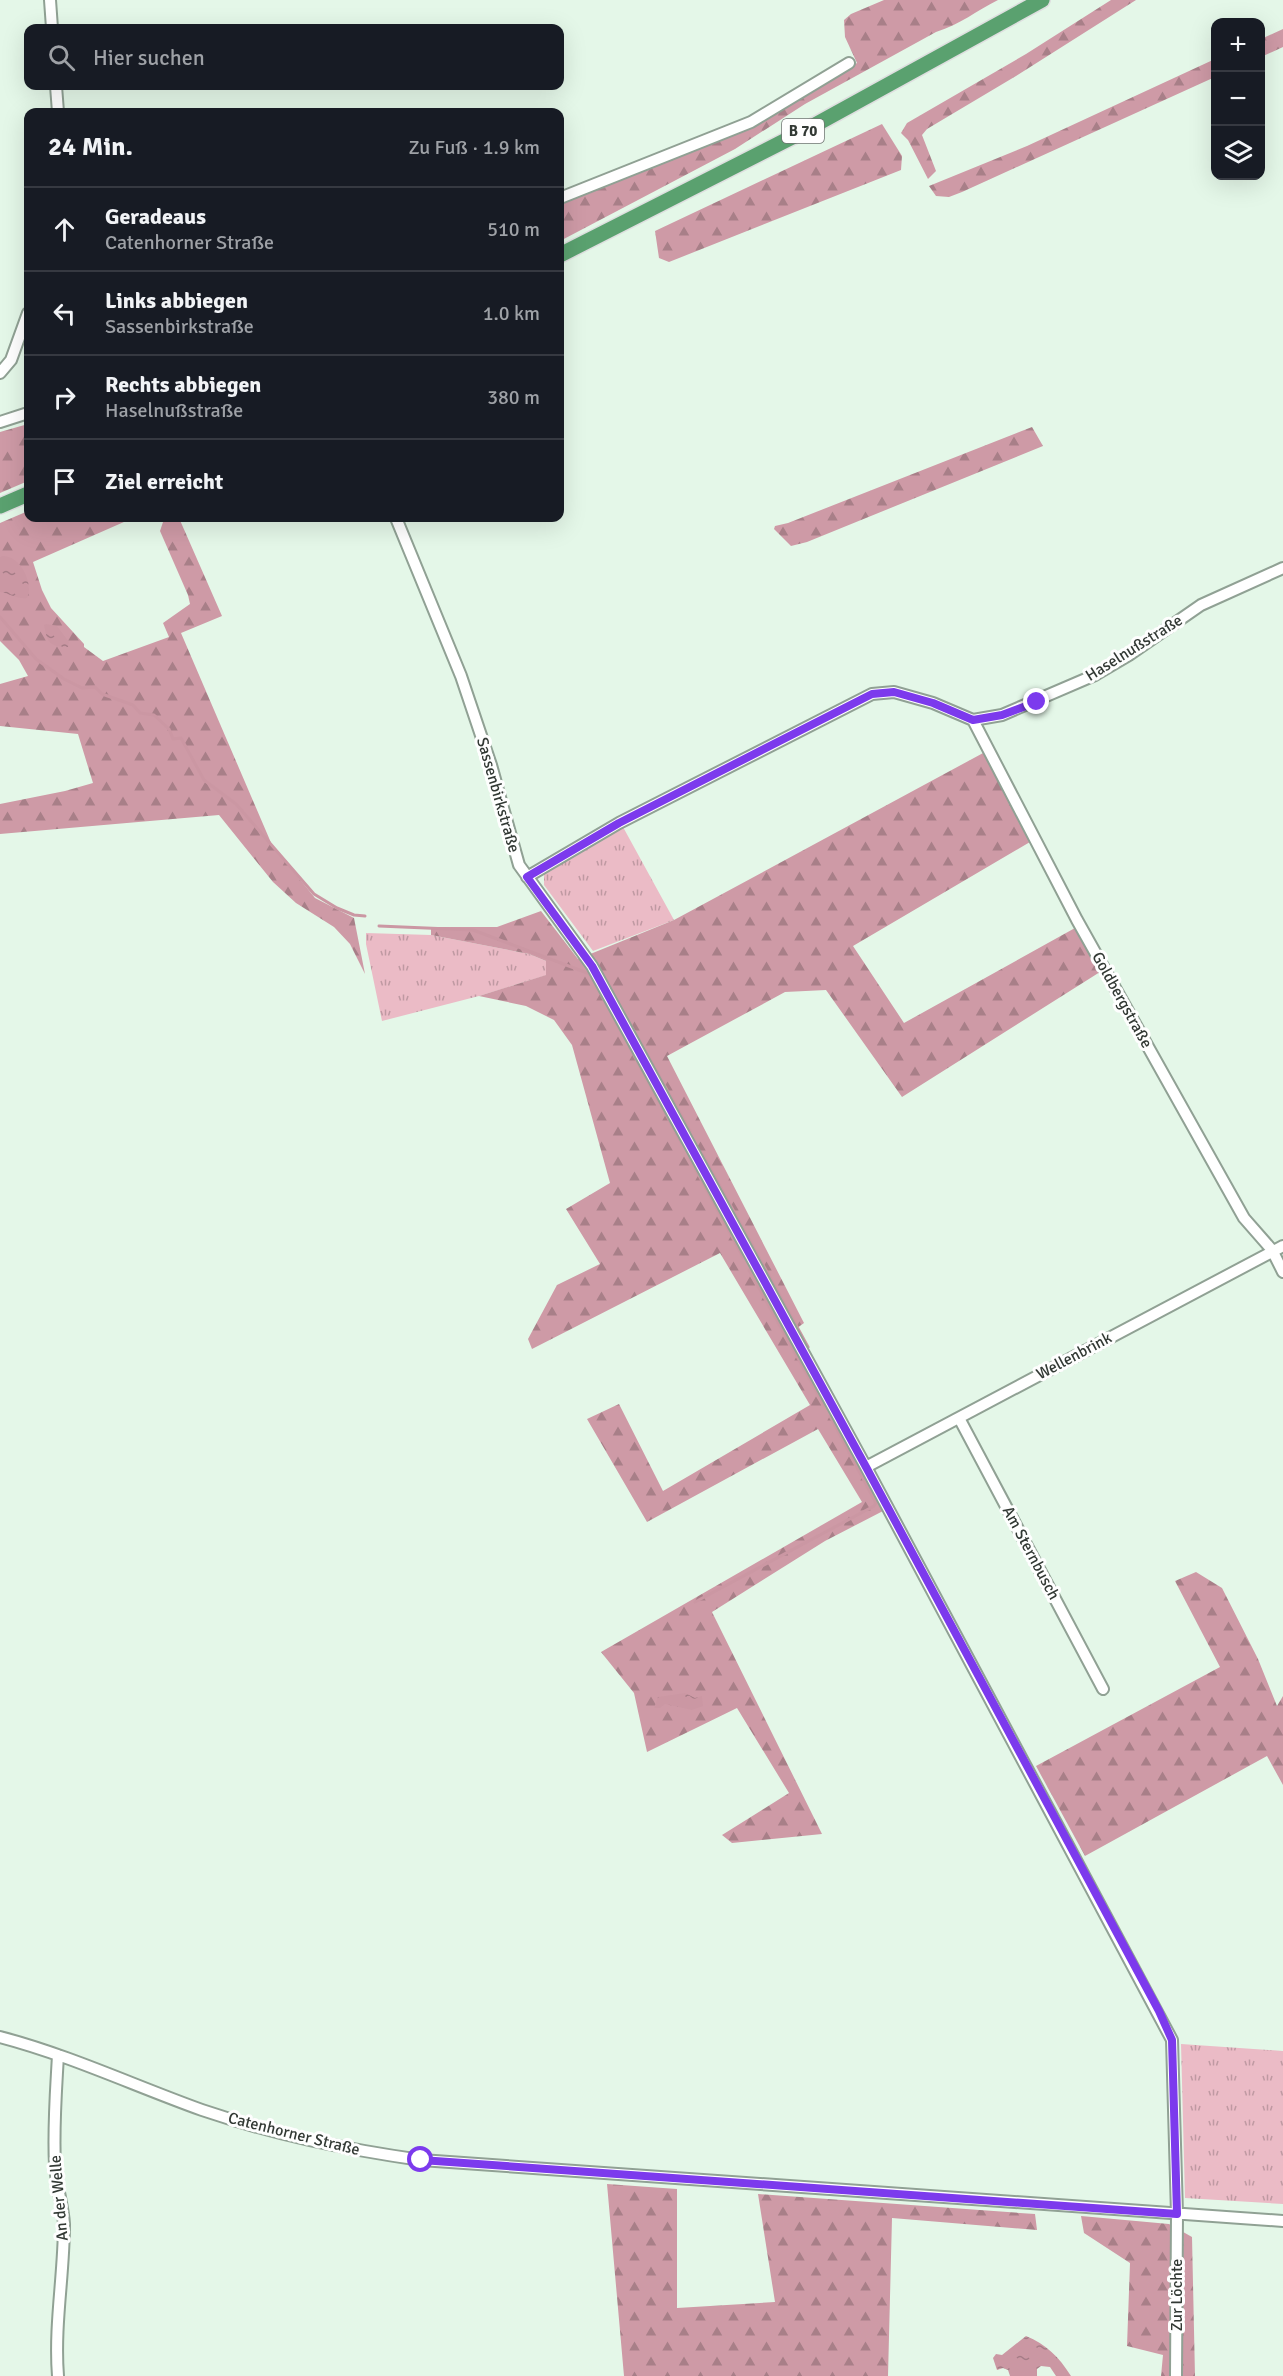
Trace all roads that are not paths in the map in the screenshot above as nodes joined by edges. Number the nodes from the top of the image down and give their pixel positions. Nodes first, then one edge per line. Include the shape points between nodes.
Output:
1 (50, 0) edge
2 (1042, 0) edge
3 (52, 24) edge
4 (849, 63) dead end
5 (56, 90) edge
6 (58, 108) edge
7 (564, 196) edge
8 (564, 253) edge
9 (24, 324) edge
10 (0, 373) edge
11 (24, 414) edge
12 (0, 422) edge
13 (24, 497) edge
14 (0, 506) edge
15 (398, 522) edge
16 (1283, 568) edge
17 (973, 720) junction
18 (527, 877) junction
19 (1283, 1246) edge
20 (1272, 1250) junction
21 (1283, 1272) edge
22 (959, 1418) junction
23 (866, 1467) junction
24 (1103, 1689) dead end
25 (0, 2037) edge
26 (58, 2055) junction
27 (1177, 2214) junction
28 (1283, 2221) edge
29 (58, 2376) edge
30 (1176, 2376) edge

1 - 3 street
2 - 8 highway, B 70 via 804,131
4 - 7 street via 751,122
5 - 6 street
9 - 10 street via 11,360
11 - 12 street
13 - 14 highway
15 - 18 street, Sassenbirkstraße via 461,676 519,865
16 - 17 street, Haselnußstraße via 1201,605 1095,675 1002,715
17 - 18 street via 894,692 872,694 619,823
17 - 20 street, Goldbergstraße via 1077,920 1244,1218
18 - 23 street, Sassenbirkstraße via 592,966
19 - 20 street, Wellenbrink
20 - 21 street, Goldbergstraße
20 - 22 street, Wellenbrink
22 - 23 street, Wellenbrink
22 - 24 street, Am Sternbusch
23 - 27 street, Sassenbirkstraße via 1172,2040
25 - 26 street, Catenhorner Straße
26 - 27 street, Catenhorner Straße via 241,2122 337,2148 421,2160
26 - 29 street, An der Welle via 55,2167 64,2222 56,2346
27 - 28 street, Catenhorner Straße
27 - 30 street, Zur Löchte

